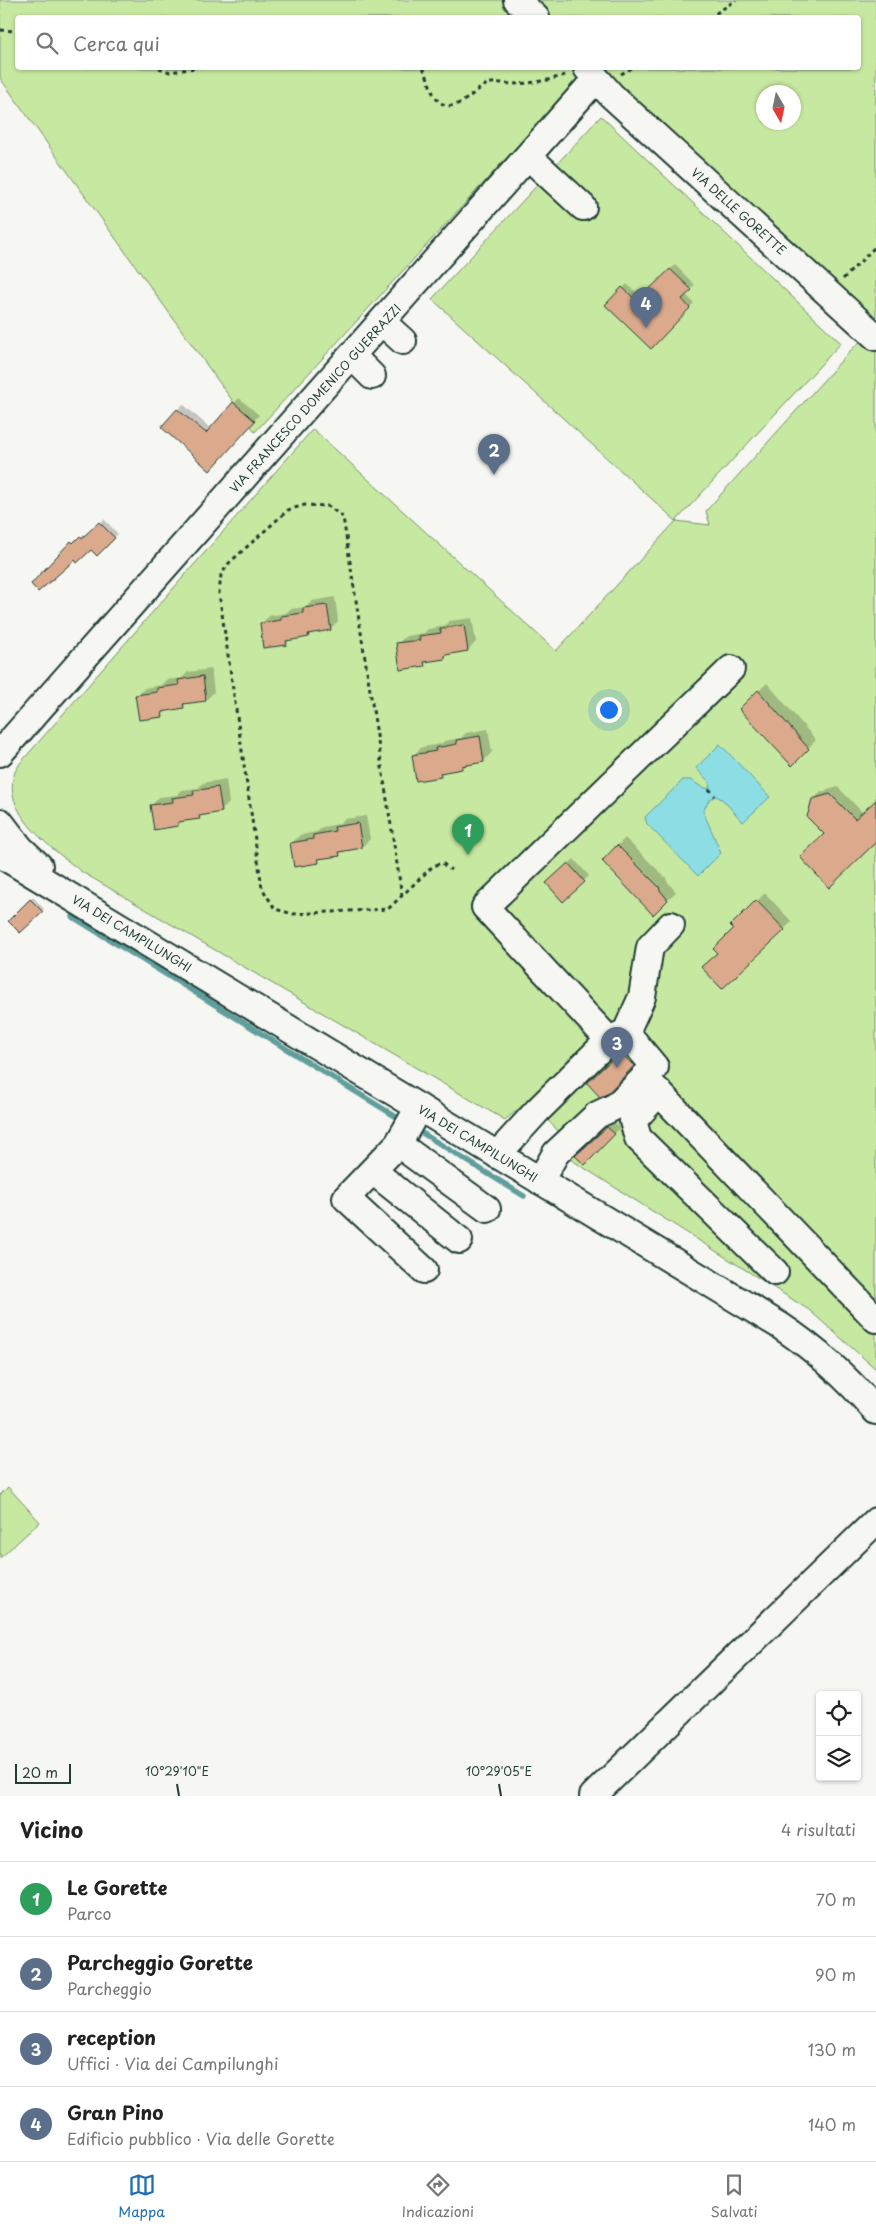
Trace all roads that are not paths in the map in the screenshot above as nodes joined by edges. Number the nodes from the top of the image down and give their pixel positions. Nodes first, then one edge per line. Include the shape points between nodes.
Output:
1 (517, 0) edge
2 (533, 15) edge
3 (587, 75) edge
4 (528, 156) junction
5 (584, 207) dead end
6 (382, 322) junction
7 (876, 338) edge
8 (403, 342) dead end
9 (352, 356) junction
10 (372, 376) dead end
11 (731, 669) dead end
12 (31, 717) junction
13 (0, 734) edge
14 (0, 752) edge
15 (0, 822) edge
16 (0, 854) edge
17 (66, 893) junction
18 (671, 925) dead end
19 (618, 1036) junction
20 (651, 1084) junction
21 (419, 1107) junction
22 (398, 1144) junction
23 (497, 1155) junction
24 (373, 1171) junction
25 (540, 1181) junction
26 (487, 1209) dead end
27 (459, 1240) dead end
28 (424, 1270) dead end
29 (775, 1272) dead end
30 (876, 1319) edge
31 (876, 1412) edge
32 (876, 1521) edge
33 (593, 1796) edge

1 - 2 street
3 - 4 street, VIA FRANCESCO DOMENICO GUERRAZZI via 594,85
3 - 7 street, VIA DELLE GORETTE
4 - 5 street
4 - 6 street, VIA FRANCESCO DOMENICO GUERRAZZI
6 - 8 street
6 - 9 street, VIA FRANCESCO DOMENICO GUERRAZZI
9 - 10 street
9 - 12 street, VIA FRANCESCO DOMENICO GUERRAZZI
11 - 19 street via 485,907
12 - 13 street, VIA FRANCESCO DOMENICO GUERRAZZI
12 - 14 street, VIA FRANCESCO DOMENICO GUERRAZZI
15 - 17 street, VIA DEI CAMPILUNGHI via 20,848
16 - 17 street, VIA DEI CAMPILUNGHI
17 - 21 street, VIA DEI CAMPILUNGHI
18 - 19 street via 650,947 642,997
19 - 20 street via 656,1067
19 - 23 street via 538,1110
20 - 25 street via 597,1115 556,1153
20 - 29 street via 633,1122 638,1138
20 - 30 street
21 - 22 street
21 - 23 street, VIA DEI CAMPILUNGHI
22 - 24 street
22 - 26 street
23 - 25 street, VIA DEI CAMPILUNGHI
24 - 27 street
24 - 28 street via 346,1198
25 - 31 street, VIA DEI CAMPILUNGHI via 813,1348 851,1383
32 - 33 street

